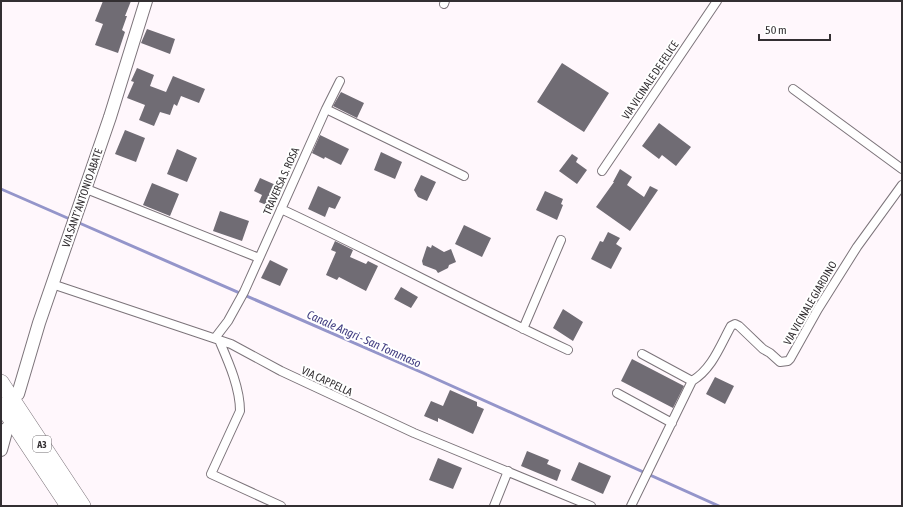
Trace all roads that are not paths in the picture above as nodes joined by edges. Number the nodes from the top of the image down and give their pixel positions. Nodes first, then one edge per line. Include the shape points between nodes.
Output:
1 (146, 1) edge
2 (717, 1) edge
3 (340, 81) dead end
4 (793, 89) dead end
5 (326, 109) junction
6 (902, 169) edge
7 (602, 171) dead end
8 (464, 176) dead end
9 (902, 185) edge
10 (84, 188) junction
11 (281, 209) junction
12 (561, 240) dead end
13 (259, 258) junction
14 (52, 284) junction
15 (524, 329) junction
16 (217, 339) junction
17 (568, 350) dead end
18 (642, 354) dead end
19 (692, 381) junction
20 (1, 382) edge
21 (617, 393) dead end
22 (18, 394) dead end
23 (1, 405) edge
24 (672, 423) junction
25 (8, 428) dead end
26 (1, 450) edge
27 (508, 471) junction
28 (68, 506) edge
29 (83, 506) edge
30 (281, 506) edge
31 (494, 506) edge
32 (591, 506) edge
33 (631, 506) edge

1 - 10 street, VIA SANT'ANTONIO ABATE via 110,117
2 - 7 street, VIA VICINALE DE FELICE
3 - 5 street, TRAVERSA S. ROSA
4 - 6 street
5 - 8 street
5 - 11 street, TRAVERSA S. ROSA
9 - 19 street, VIA VICINALE GIARDINO via 852,254 788,361 780,362 735,324 731,326 709,367
10 - 13 street
10 - 14 street, VIA SANT'ANTONIO ABATE
11 - 13 street, TRAVERSA S. ROSA
11 - 15 street
12 - 15 street
13 - 16 street, TRAVERSA S. ROSA via 244,292
14 - 16 street, VIA CAPPELLA
14 - 22 street, VIA SANT'ANTONIO ABATE
15 - 17 street
16 - 27 street, VIA CAPPELLA via 414,433
16 - 30 street via 229,362 240,411 211,474
18 - 19 street
19 - 24 street, VIA VICINALE GIARDINO
20 - 29 highway, A3
21 - 24 street
23 - 28 highway, A3
24 - 33 street, VIA VICINALE GIARDINO
25 - 26 street
27 - 31 street
27 - 32 street, VIA CAPPELLA

